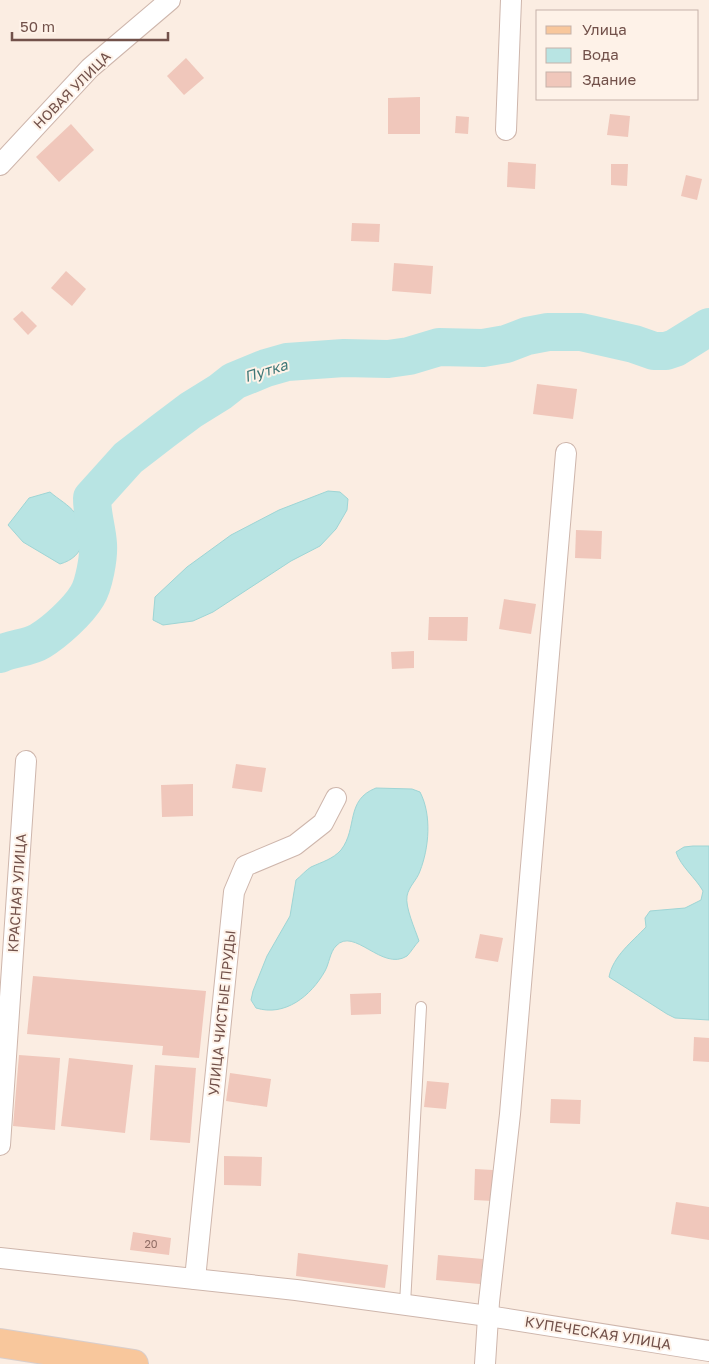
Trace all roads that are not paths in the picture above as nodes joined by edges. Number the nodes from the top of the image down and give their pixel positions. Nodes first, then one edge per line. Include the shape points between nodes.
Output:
1 (170, 0) edge
2 (511, 0) edge
3 (506, 130) dead end
4 (0, 165) edge
5 (566, 453) dead end
6 (26, 760) dead end
7 (336, 798) dead end
8 (422, 1008) dead end
9 (0, 1145) edge
10 (0, 1258) edge
11 (195, 1278) junction
12 (405, 1304) junction
13 (488, 1316) junction
14 (0, 1343) edge
15 (709, 1351) edge
16 (134, 1364) edge
17 (485, 1364) edge

1 - 4 street, НОВАЯ УЛИЦА via 90,68
2 - 3 street
5 - 13 street via 510,1114
6 - 9 street, КРАСНАЯ УЛИЦА
7 - 11 street, УЛИЦА ЧИСТЫЕ ПРУДЫ via 323,823 294,845 245,866 234,892
8 - 12 lane
10 - 11 street, КУПЕЧЕСКАЯ УЛИЦА
11 - 12 street, КУПЕЧЕСКАЯ УЛИЦА
12 - 13 street, КУПЕЧЕСКАЯ УЛИЦА
13 - 15 street, КУПЕЧЕСКАЯ УЛИЦА
13 - 17 street
14 - 16 main road

